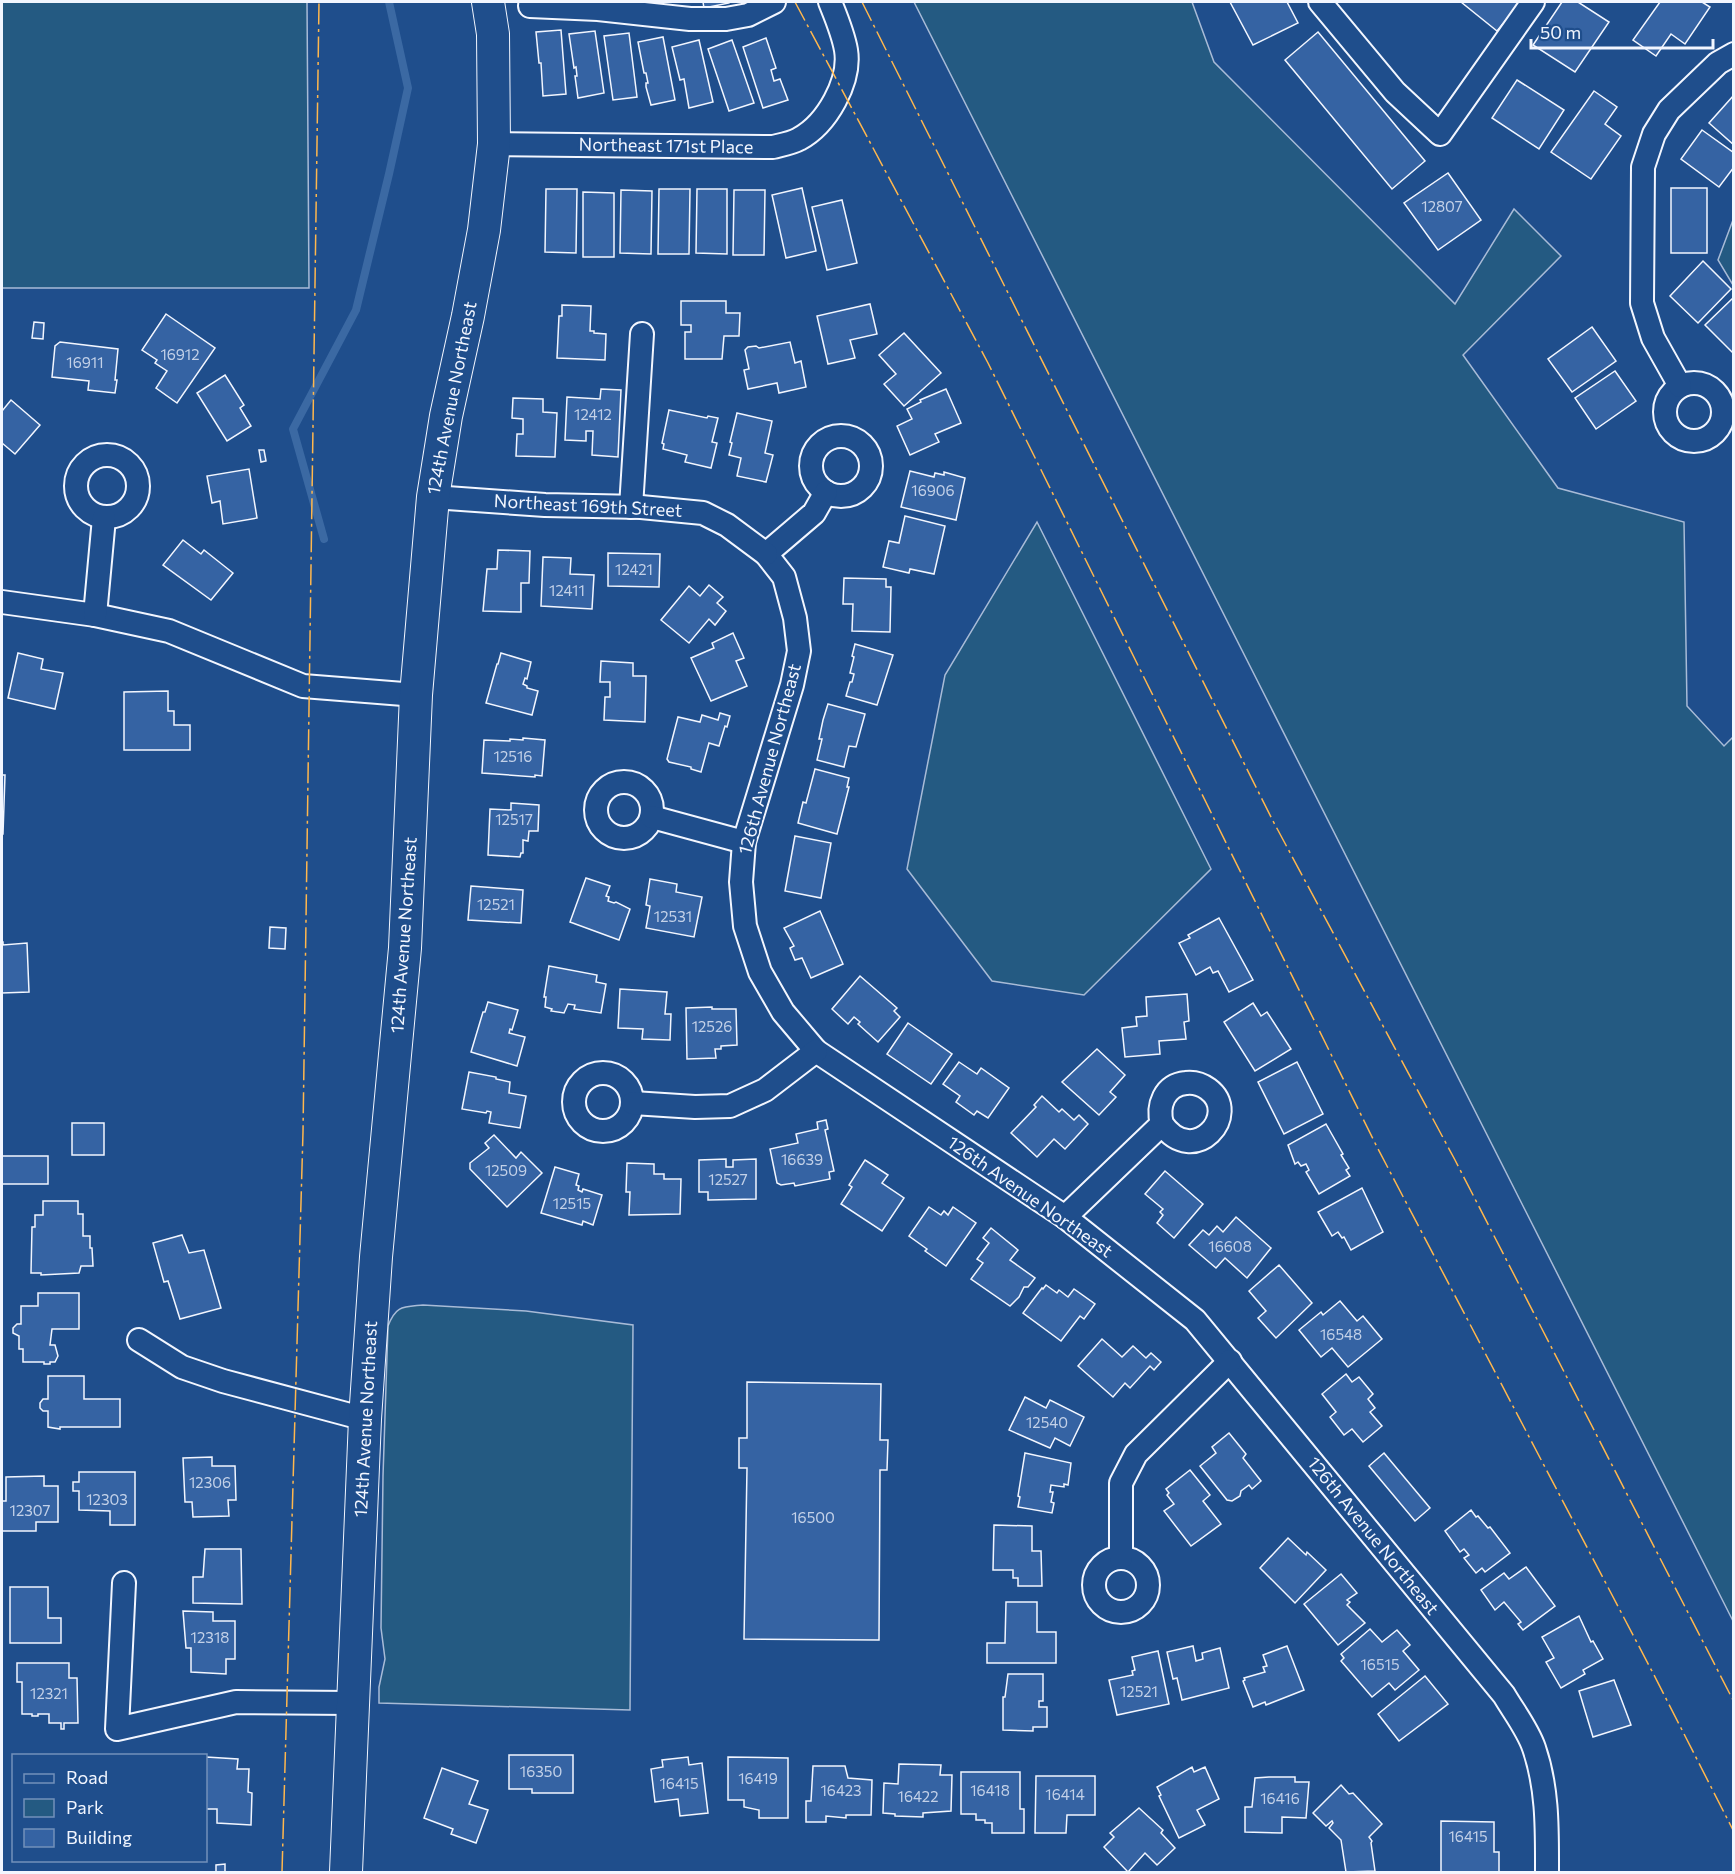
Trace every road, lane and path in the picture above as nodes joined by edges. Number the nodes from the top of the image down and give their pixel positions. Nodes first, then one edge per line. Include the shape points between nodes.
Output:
1 (488, 2) edge
2 (774, 2) edge
3 (830, 2) edge
4 (1320, 2) edge
5 (1533, 2) edge
6 (530, 6) dead end
7 (1734, 54) edge
8 (494, 144) junction
9 (642, 334) dead end
10 (1680, 386) dead end
11 (826, 492) dead end
12 (433, 497) junction
13 (631, 507) junction
14 (104, 518) dead end
15 (766, 555) junction
16 (2, 602) edge
17 (95, 615) junction
18 (416, 695) junction
19 (652, 817) dead end
20 (744, 842) junction
21 (816, 1051) junction
22 (633, 1103) dead end
23 (1162, 1124) dead end
24 (1065, 1217) junction
25 (139, 1340) dead end
26 (1230, 1361) junction
27 (365, 1419) junction
28 (1120, 1558) dead end
29 (124, 1582) dead end
30 (352, 1703) junction
31 (346, 1872) edge
32 (1546, 1872) edge

1 - 8 street, 124th Avenue Northeast via 493,34
2 - 6 street via 748,15 726,19
3 - 8 street, Northeast 171st Place via 846,52 844,80 828,115 800,138 773,147
4 - 5 street via 1395,92 1440,134
7 - 10 street via 1718,63 1669,110 1654,134 1643,167 1642,303 1653,338
8 - 12 street, 124th Avenue Northeast via 484,230
9 - 13 street
11 - 15 street via 814,513
12 - 13 street, Northeast 169th Street
12 - 18 street, 124th Avenue Northeast
13 - 15 street, Northeast 169th Street via 703,513 727,525
14 - 17 street
15 - 20 street, 126th Avenue Northeast via 784,577 799,651
16 - 17 street
17 - 18 street via 169,631 303,686
18 - 27 street, 124th Avenue Northeast via 405,948
19 - 20 street
20 - 21 street, 126th Avenue Northeast via 741,882 745,926 760,972 783,1012
21 - 22 street via 765,1090 730,1106
21 - 24 street, 126th Avenue Northeast
23 - 24 street
24 - 26 street, 126th Avenue Northeast via 1195,1320
25 - 27 street via 182,1367
26 - 28 street via 1136,1454 1121,1483
26 - 32 street, 126th Avenue Northeast via 1504,1695 1534,1746 1545,1786
27 - 30 street, 124th Avenue Northeast
29 - 30 street via 117,1729 236,1702
30 - 31 street, 124th Avenue Northeast

